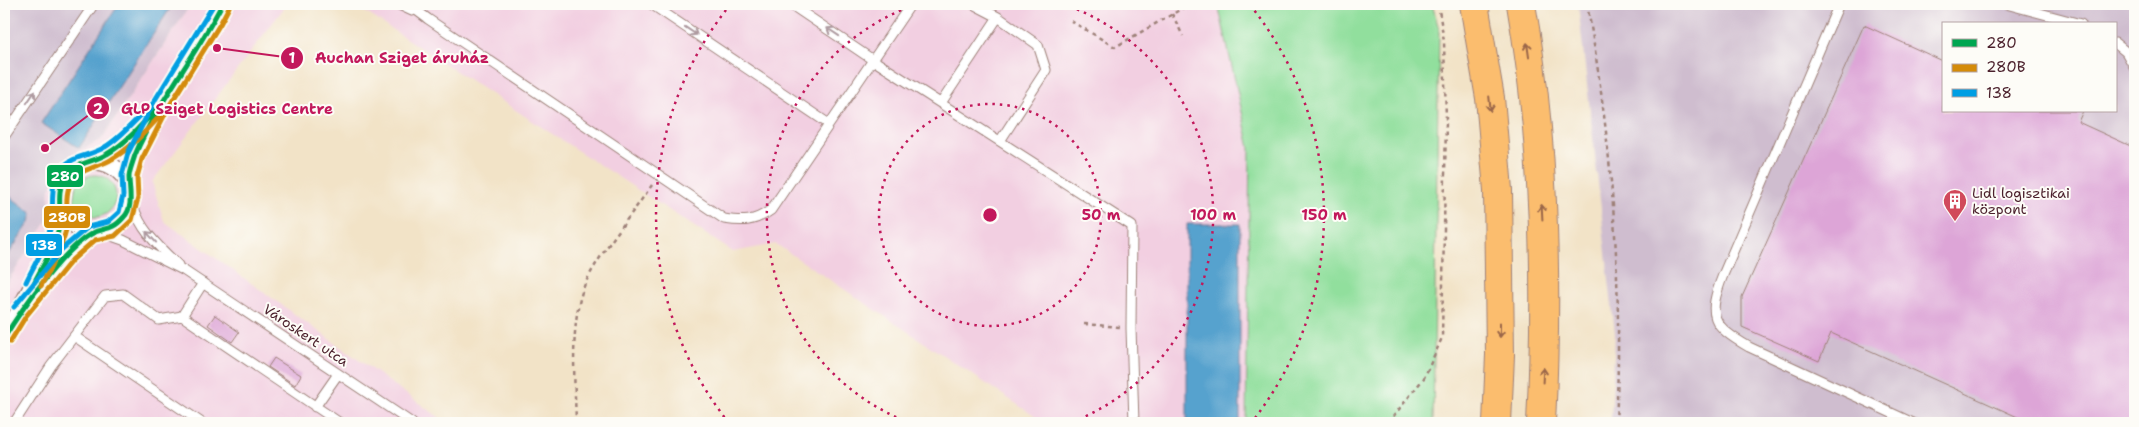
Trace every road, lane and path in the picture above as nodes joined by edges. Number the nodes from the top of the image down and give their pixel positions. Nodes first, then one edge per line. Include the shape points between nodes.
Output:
1 (94, 4) edge
2 (222, 4) edge
3 (230, 4) edge
4 (397, 4) edge
5 (408, 4) edge
6 (651, 4) edge
7 (790, 4) edge
8 (911, 4) edge
9 (973, 4) edge
10 (1190, 4) edge
11 (1438, 4) edge
12 (1474, 4) edge
13 (1521, 4) edge
14 (1587, 4) edge
15 (1839, 4) edge
16 (2006, 4) edge
17 (1172, 14) junction
18 (998, 17) junction
19 (428, 19) junction
20 (214, 20) junction
21 (1072, 21) dead end
22 (2074, 22) edge
23 (1183, 36) dead end
24 (2116, 44) edge
25 (873, 60) junction
26 (2135, 68) edge
27 (941, 103) junction
28 (161, 104) junction
29 (829, 124) junction
30 (4, 137) edge
31 (1000, 141) junction
32 (94, 160) junction
33 (659, 175) junction
34 (131, 193) junction
35 (61, 207) junction
36 (96, 233) junction
37 (183, 270) junction
38 (203, 283) junction
39 (20, 312) junction
40 (182, 316) junction
41 (1084, 324) dead end
42 (1131, 328) junction
43 (74, 336) junction
44 (4, 338) edge
45 (338, 374) junction
46 (315, 406) junction
47 (14, 423) edge
48 (202, 423) edge
49 (340, 423) edge
50 (412, 423) edge
51 (576, 423) edge
52 (1134, 423) edge
53 (1388, 423) edge
54 (1497, 423) edge
55 (1541, 423) edge
56 (1616, 423) edge
57 (1913, 423) edge

30 -> 1 lane
2 - 20 street
3 - 20 street
4 - 19 lane
5 - 19 lane
6 -> 29 lane
25 -> 7 lane
8 - 25 lane
9 - 18 lane
10 - 17 path
11 - 53 path via 1444,41 1446,120 1442,338 1424,378
12 -> 54 highway via 1490,98 1498,190
55 -> 13 highway via 1545,350 1544,247 1533,91
14 - 56 path via 1601,80 1617,240 1619,355
15 - 57 lane via 1723,275 1713,306 1716,320 1728,334 1750,347
16 - 22 lane
17 - 21 path via 1115,47
17 - 23 path
18 - 27 lane
18 - 31 lane via 1038,44 1046,70
19 - 33 lane
20 - 28 street
24 - 26 lane via 2126,52
25 - 27 lane
25 - 29 lane
27 - 31 lane
28 - 32 street via 115,149
28 - 34 street via 131,167
29 - 33 lane via 771,210 760,218 741,222 724,218
31 - 42 lane via 1132,226
32 - 34 street via 104,161 121,171
32 - 35 street via 76,166 63,179 59,198
33 - 51 path via 588,277 574,333
34 - 36 street via 126,216 119,224
37 -> 34 lane, Városkert utca via 145,230 136,215
35 - 36 street via 69,222
35 - 39 street via 54,242
36 - 37 lane, Városkert utca via 123,240
36 - 39 street via 67,255
37 - 38 lane, Városkert utca
38 - 40 lane
38 - 45 lane, Városkert utca
39 - 44 street
40 - 43 lane via 159,320 123,294 105,296
40 - 46 lane
41 - 42 path
42 - 52 lane
43 - 47 lane
43 - 48 lane
45 - 46 lane
45 - 50 lane, Városkert utca
46 - 49 lane

